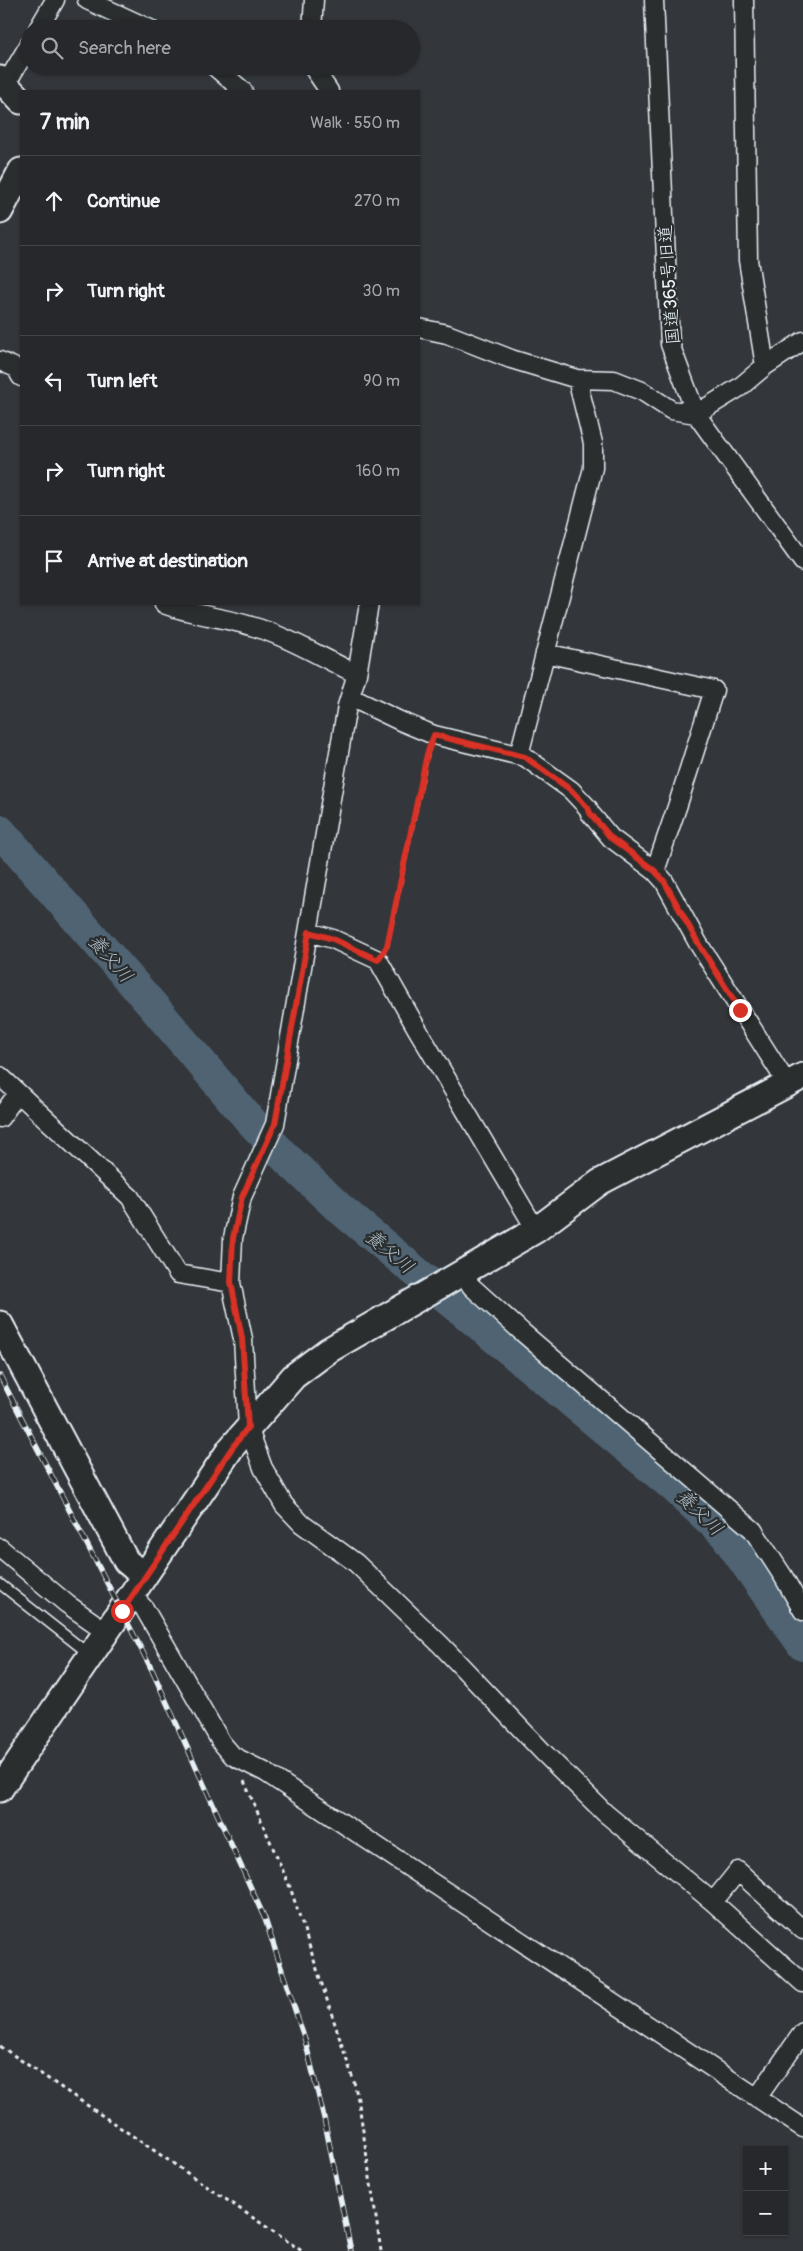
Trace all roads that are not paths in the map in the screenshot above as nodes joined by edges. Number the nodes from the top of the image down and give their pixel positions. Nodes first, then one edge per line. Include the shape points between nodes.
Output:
1 (55, 0) edge
2 (87, 0) edge
3 (314, 0) edge
4 (654, 0) edge
5 (744, 0) edge
6 (43, 20) edge
7 (130, 20) edge
8 (313, 20) edge
9 (20, 64) edge
10 (224, 75) edge
11 (318, 75) edge
12 (9, 88) edge
13 (241, 90) edge
14 (328, 90) edge
15 (20, 173) edge
16 (0, 211) edge
17 (420, 328) edge
18 (803, 341) edge
19 (0, 360) edge
20 (765, 366) junction
21 (20, 368) edge
22 (577, 379) junction
23 (696, 414) junction
24 (803, 562) edge
25 (167, 605) edge
26 (369, 605) edge
27 (545, 653) junction
28 (357, 674) junction
29 (350, 697) junction
30 (519, 755) junction
31 (655, 871) junction
32 (309, 932) junction
33 (0, 1076) edge
34 (795, 1080) edge
35 (18, 1093) junction
36 (0, 1118) edge
37 (536, 1230) junction
38 (456, 1275) junction
39 (231, 1282) junction
40 (0, 1324) edge
41 (248, 1427) junction
42 (0, 1548) edge
43 (0, 1584) edge
44 (138, 1586) junction
45 (803, 1611) edge
46 (107, 1632) junction
47 (91, 1656) junction
48 (0, 1789) edge
49 (712, 1902) junction
50 (803, 1930) edge
51 (803, 1983) edge
52 (803, 2032) edge
53 (757, 2098) junction
54 (803, 2128) edge

1 - 6 street
2 - 7 street
3 - 8 street
4 - 23 street, 国道365号旧道 via 670,344
5 - 20 street via 748,260
9 - 12 street
10 - 13 street
11 - 14 street
15 - 16 street
17 - 22 street via 447,334 511,359
18 - 20 street
19 - 21 street
20 - 23 street via 740,387
22 - 23 street via 614,380 642,391 671,410
22 - 27 street via 593,443 592,468
23 - 24 street, 国道365号旧道
25 - 28 street via 267,631
26 - 28 street
27 - 30 street
27 - 31 street via 714,690
28 - 29 street
29 - 30 street via 434,735
29 - 32 street
30 - 31 street via 571,790 611,838
31 - 34 street via 664,881 698,943
32 - 37 street via 333,939 378,960
32 - 39 street via 275,1124 242,1197 233,1238
33 - 35 street
34 - 37 street via 600,1182
35 - 36 street
35 - 39 street via 130,1197 178,1274
37 - 38 street
38 - 41 street via 313,1360
38 - 45 street via 753,1530
39 - 41 street via 242,1338
40 - 44 street
41 - 44 street
41 - 49 street via 264,1468 284,1505 302,1524 356,1563 605,1813
42 - 46 street via 67,1604
43 - 47 lane
44 - 46 street
44 - 53 street via 144,1608 192,1694 232,1756 265,1772
46 - 47 street
47 - 48 street
49 - 50 street via 738,1871
49 - 51 street
52 - 53 street
53 - 54 street

